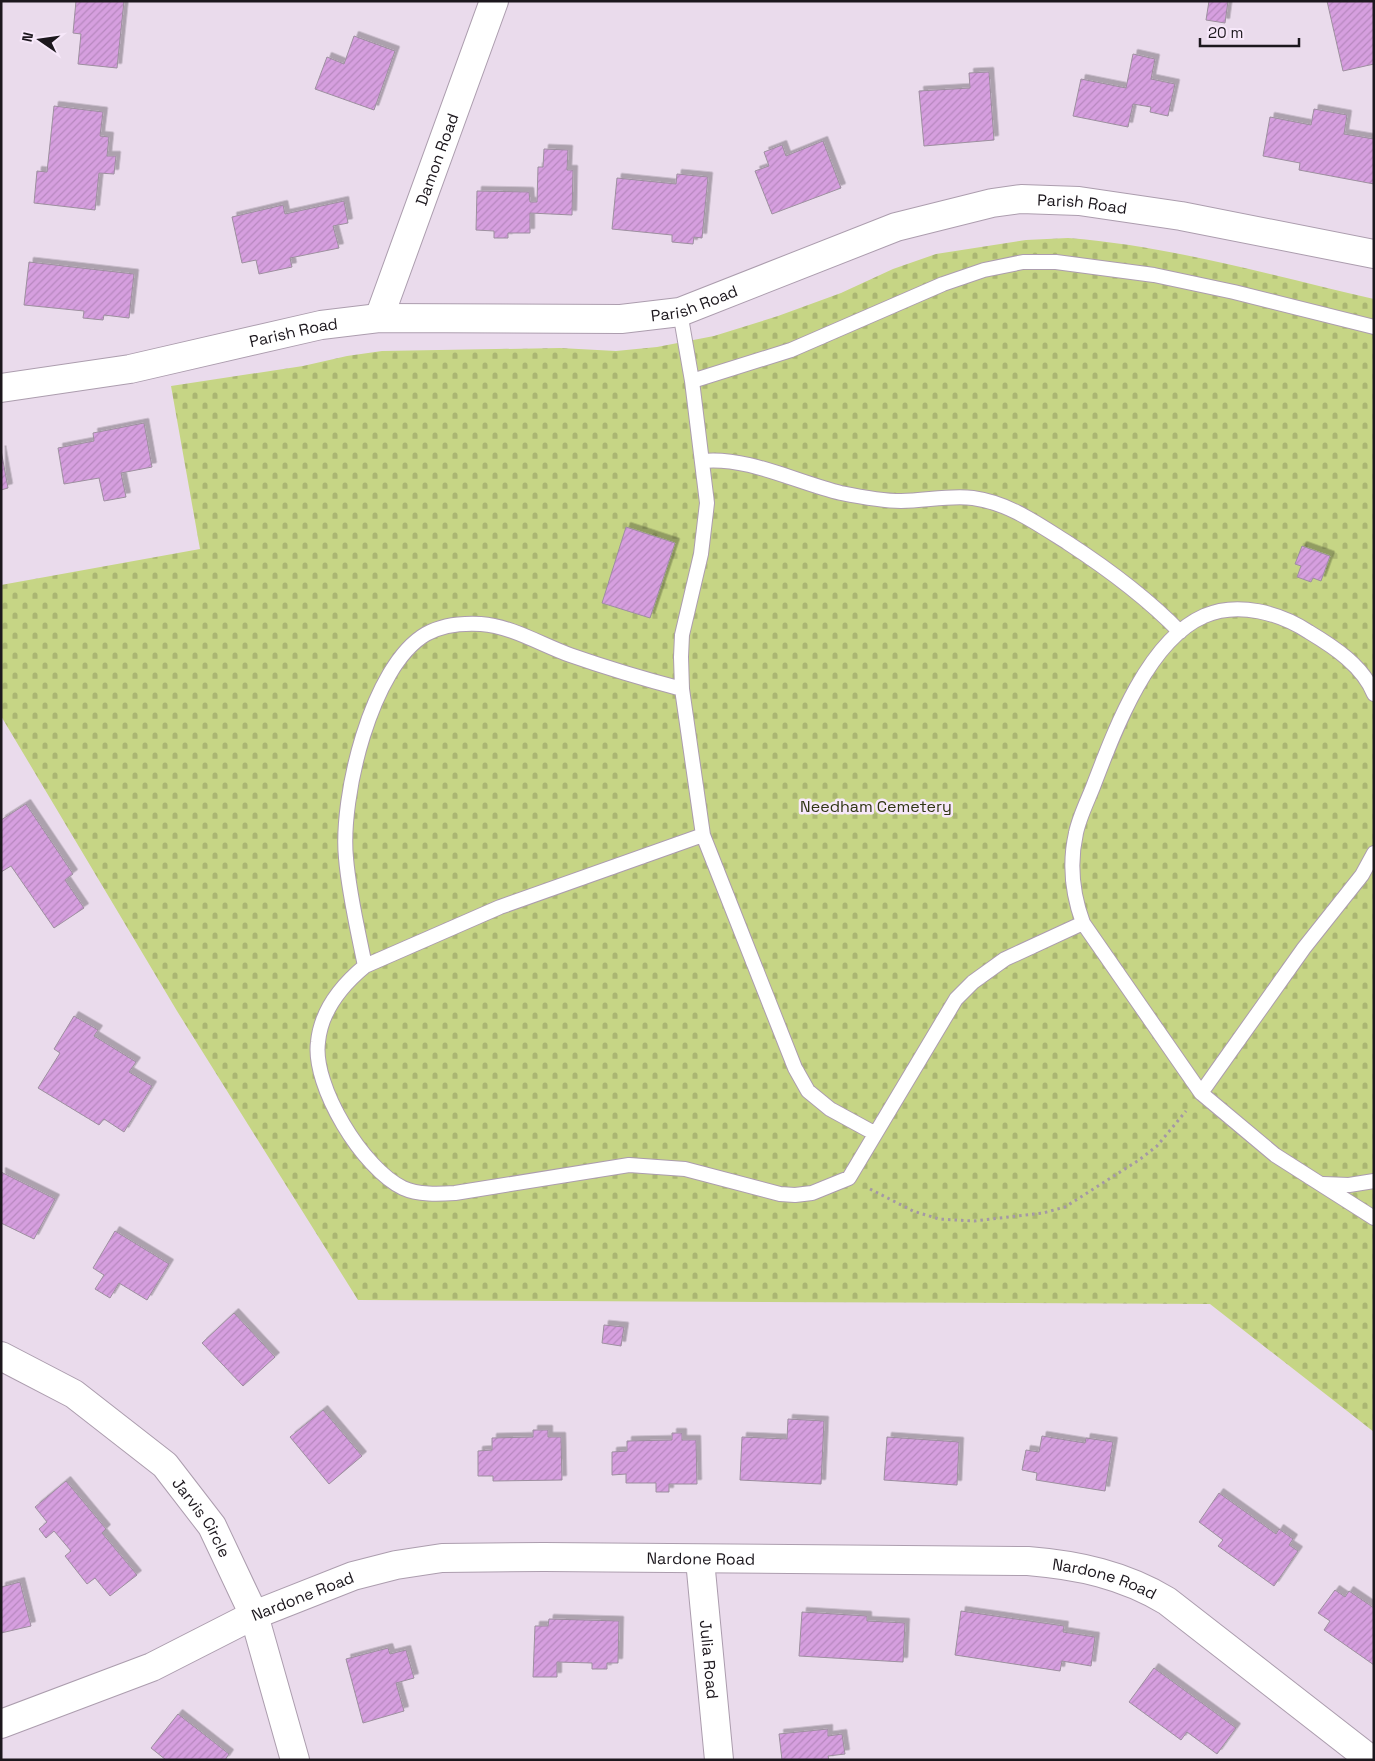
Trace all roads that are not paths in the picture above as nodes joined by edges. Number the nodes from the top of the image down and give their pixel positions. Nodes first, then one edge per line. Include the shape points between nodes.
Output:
1 (494, 1) edge
2 (1374, 254) edge
3 (680, 312) junction
4 (379, 318) junction
5 (1374, 327) edge
6 (692, 381) junction
7 (1, 388) edge
8 (702, 461) junction
9 (1180, 632) junction
10 (682, 689) junction
11 (1374, 694) edge
12 (703, 834) junction
13 (1374, 853) edge
14 (1083, 922) junction
15 (365, 966) junction
16 (1201, 1093) junction
17 (874, 1133) junction
18 (1374, 1181) edge
19 (1317, 1183) junction
20 (1374, 1218) edge
21 (1, 1356) edge
22 (700, 1560) junction
23 (254, 1616) junction
24 (1, 1724) edge
25 (1339, 1750) edge
26 (295, 1760) edge
27 (719, 1760) edge
28 (1372, 1760) edge

1 - 4 street, Damon Road
2 - 3 street, Parish Road via 1181,216 1078,201 1021,199 896,227
3 - 4 street, Parish Road via 621,319
3 - 6 lane
4 - 7 street, Parish Road via 321,325 130,368
5 - 6 lane via 1154,275 1056,262 1022,262 990,268 952,281 791,350
6 - 8 lane
8 - 9 lane via 728,462 869,498 900,501 974,498 1010,508 1102,565 1140,594
8 - 10 lane via 707,503 705,529 682,635
9 - 11 lane via 1205,616 1221,611 1259,612 1298,625 1335,648 1364,676
9 - 14 lane via 1152,664 1136,691 1115,732 1076,833 1072,876 1074,900
10 - 12 lane
10 - 15 lane via 569,655 482,624 445,626 426,634 411,646 382,685 362,744 345,819 346,858
12 - 15 lane via 500,907
12 - 17 lane via 795,1068 808,1091 830,1109
13 - 16 lane via 1362,875 1304,948
14 - 16 lane
14 - 17 lane via 1006,959 973,982 956,999
15 - 17 lane via 347,982 325,1015 318,1055 331,1100 349,1133 386,1177 403,1188 455,1193 629,1165 685,1168 780,1194 795,1195 821,1190 850,1178
16 - 19 lane via 1275,1156
18 - 19 lane via 1348,1185
19 - 20 lane
21 - 23 street, Jarvis Circle via 74,1394 165,1465 212,1526
22 - 23 street, Nardone Road via 442,1558 353,1576
22 - 25 street, Nardone Road via 1028,1561 1070,1565 1110,1575 1167,1601
22 - 27 street, Julia Road
23 - 24 street, Nardone Road via 152,1667
23 - 26 street, Jarvis Circle
25 - 28 street, Nardone Road

